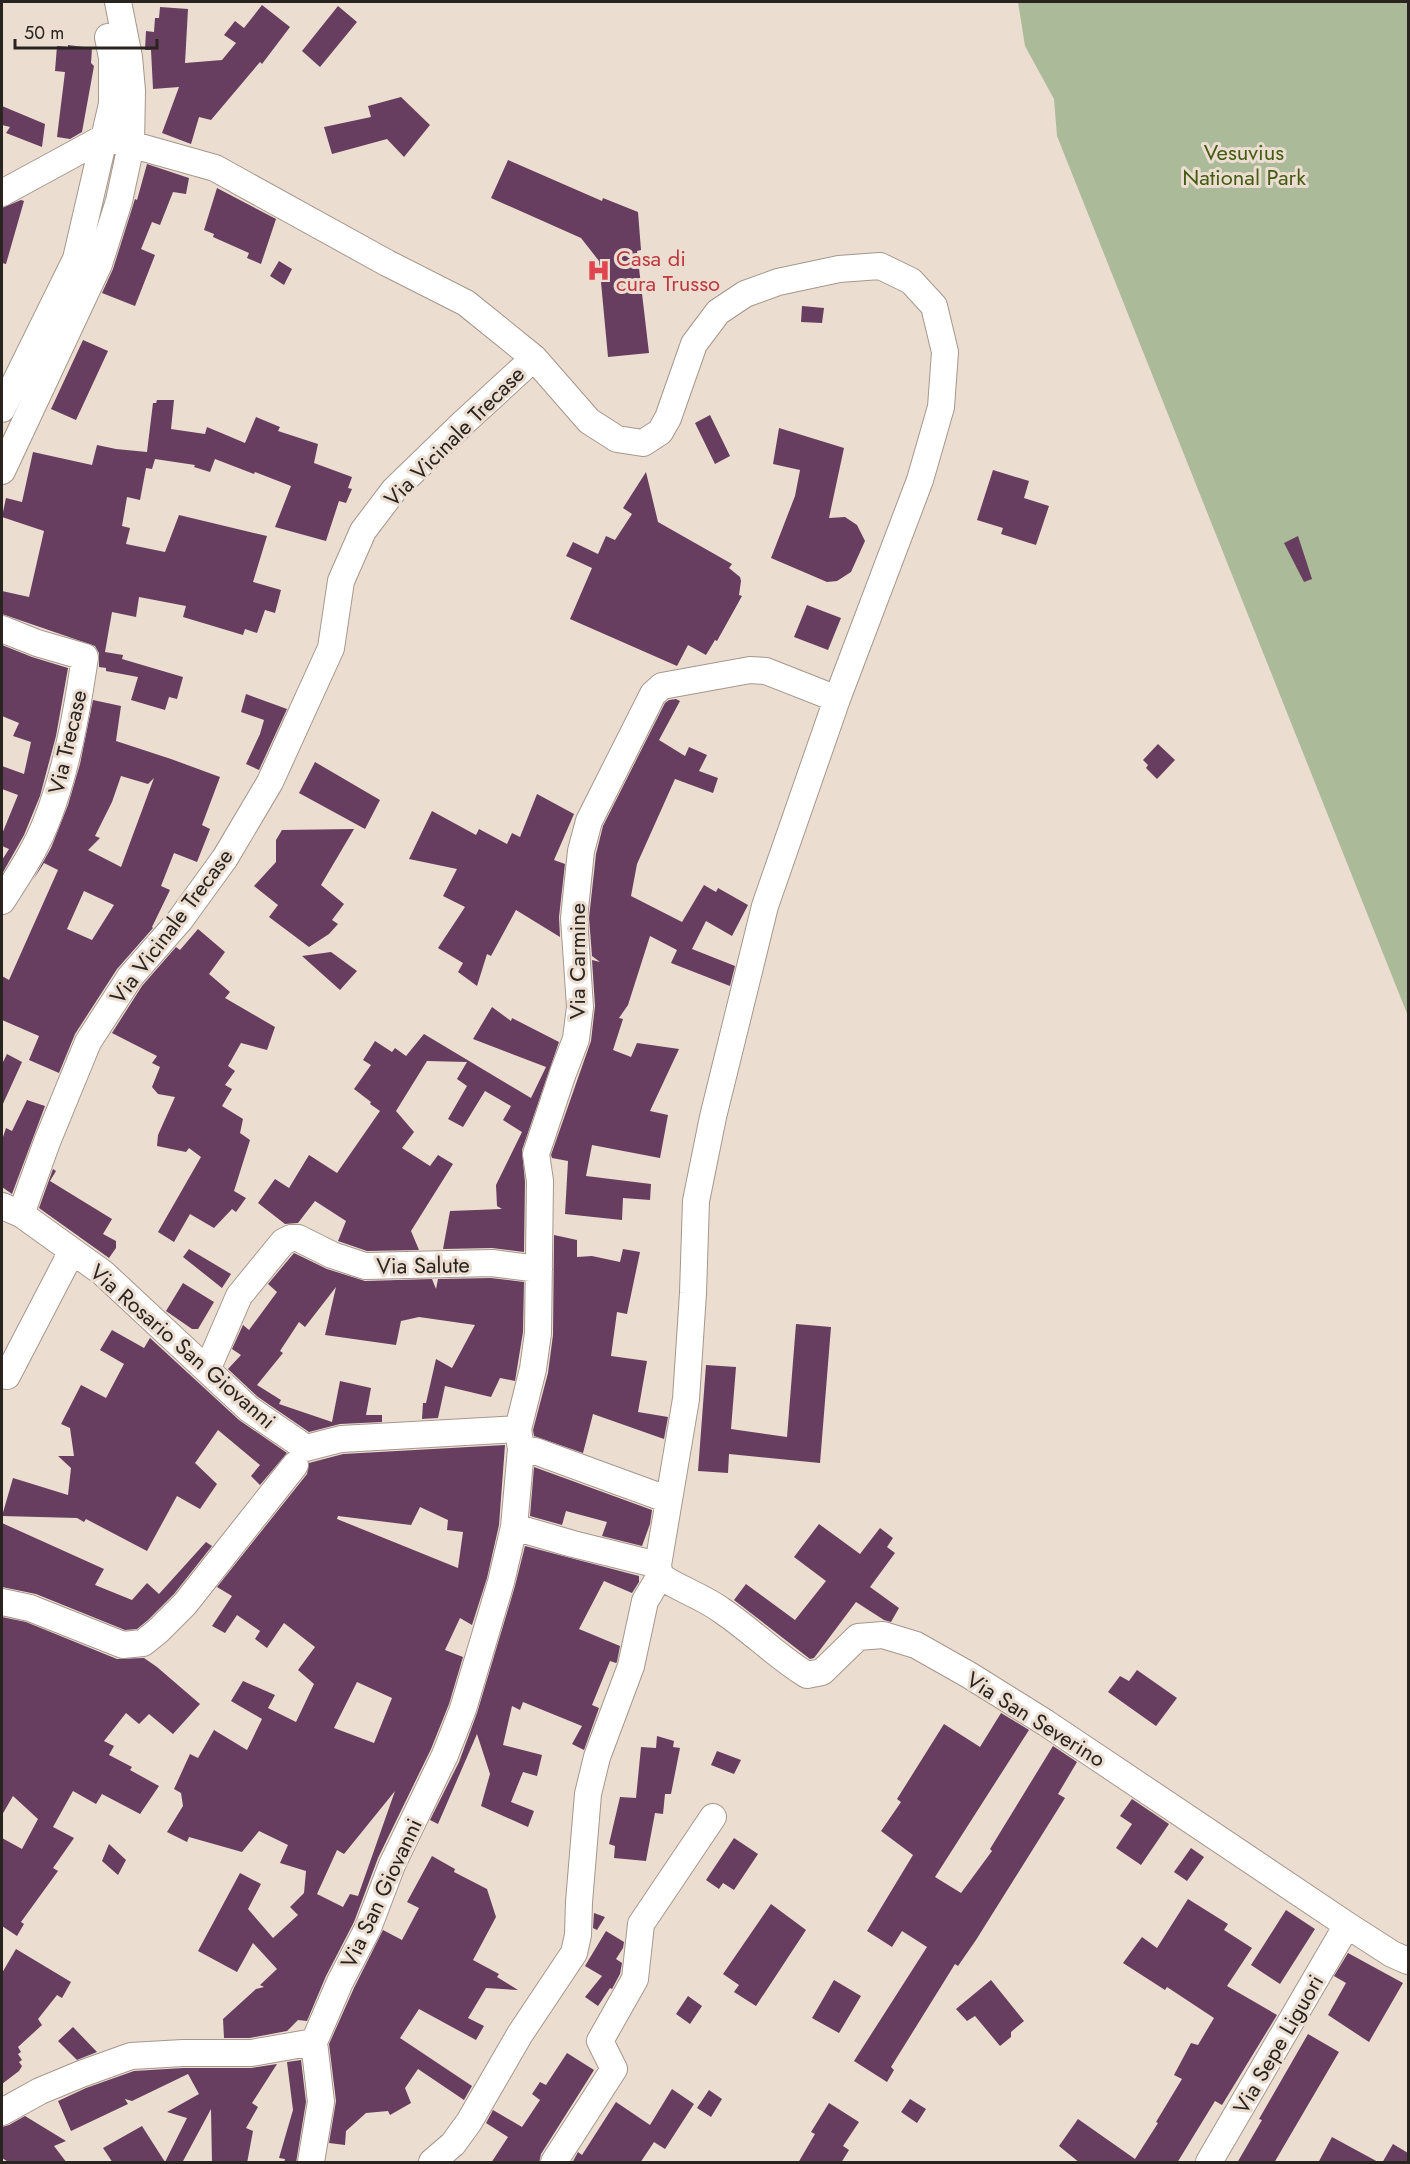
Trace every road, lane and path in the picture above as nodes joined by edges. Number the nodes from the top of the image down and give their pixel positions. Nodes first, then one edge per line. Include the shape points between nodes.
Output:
1 (100, 2) edge
2 (118, 2) edge
3 (105, 137) junction
4 (131, 145) junction
5 (2, 193) edge
6 (534, 358) junction
7 (2, 409) edge
8 (2, 471) edge
9 (2, 629) edge
10 (837, 699) junction
11 (2, 901) edge
12 (11, 1210) edge
13 (72, 1251) junction
14 (539, 1269) junction
15 (207, 1370) junction
16 (7, 1376) dead end
17 (520, 1439) junction
18 (295, 1465) dead end
19 (669, 1500) junction
20 (514, 1527) junction
21 (659, 1571) junction
22 (2, 1602) edge
23 (713, 1817) dead end
24 (1347, 1925) junction
25 (1408, 1961) edge
26 (314, 2042) junction
27 (2, 2112) edge
28 (311, 2163) edge
29 (432, 2163) edge
30 (554, 2163) edge
31 (1209, 2163) edge

1 - 3 street via 112,58 112,104
2 - 4 street via 129,57
3 - 4 street
3 - 5 street
3 - 7 street via 76,259
4 - 6 street via 215,168 262,192 466,303
4 - 8 street via 99,264
6 - 10 street via 589,421 617,439 643,443 660,432 668,418 694,344 718,312 745,294 829,271 880,266 911,281 934,306 945,352 941,407 920,480
6 - 12 street, Via Vicinale Trecase via 394,490 363,531 341,581 331,648 270,782 218,867 180,920 130,977 88,1042 47,1142
9 - 11 street, Via Trecase via 85,657 65,758 47,820
10 - 14 street, Via Carmine via 766,671 750,670 662,686 653,694 589,821 581,851 574,918 580,1007 576,1040 536,1154 540,1181
10 - 19 street via 765,906 713,1117 696,1201 686,1399
12 - 13 street, Via Rosario San Giovanni
13 - 15 street, Via Rosario San Giovanni via 103,1273
13 - 16 street
14 - 15 street, Via Salute via 492,1263 365,1266 291,1238 283,1242 240,1296
14 - 17 street, Via Carmine via 538,1333
15 - 17 street, Via Rosario San Giovanni via 249,1408 306,1448 340,1439
17 - 19 street via 535,1451
17 - 20 street, Via San Giovanni
18 - 22 street via 184,1604 143,1643 123,1645 30,1608
19 - 21 street
20 - 21 street
20 - 26 street, Via San Giovanni via 463,1709
21 - 24 street, Via San Severino via 674,1586 720,1609 807,1676 822,1672 858,1637 883,1635 916,1645 1046,1723
21 - 29 street via 645,1601 631,1666 597,1757 588,1794 574,1953 520,2034 469,2122
23 - 30 street via 641,1924 635,1979 600,2041 614,2069
24 - 25 street, Via San Severino
24 - 31 street, Via Sepe Liguori
26 - 27 street via 251,2054 131,2056 40,2091
26 - 28 street via 321,2102

